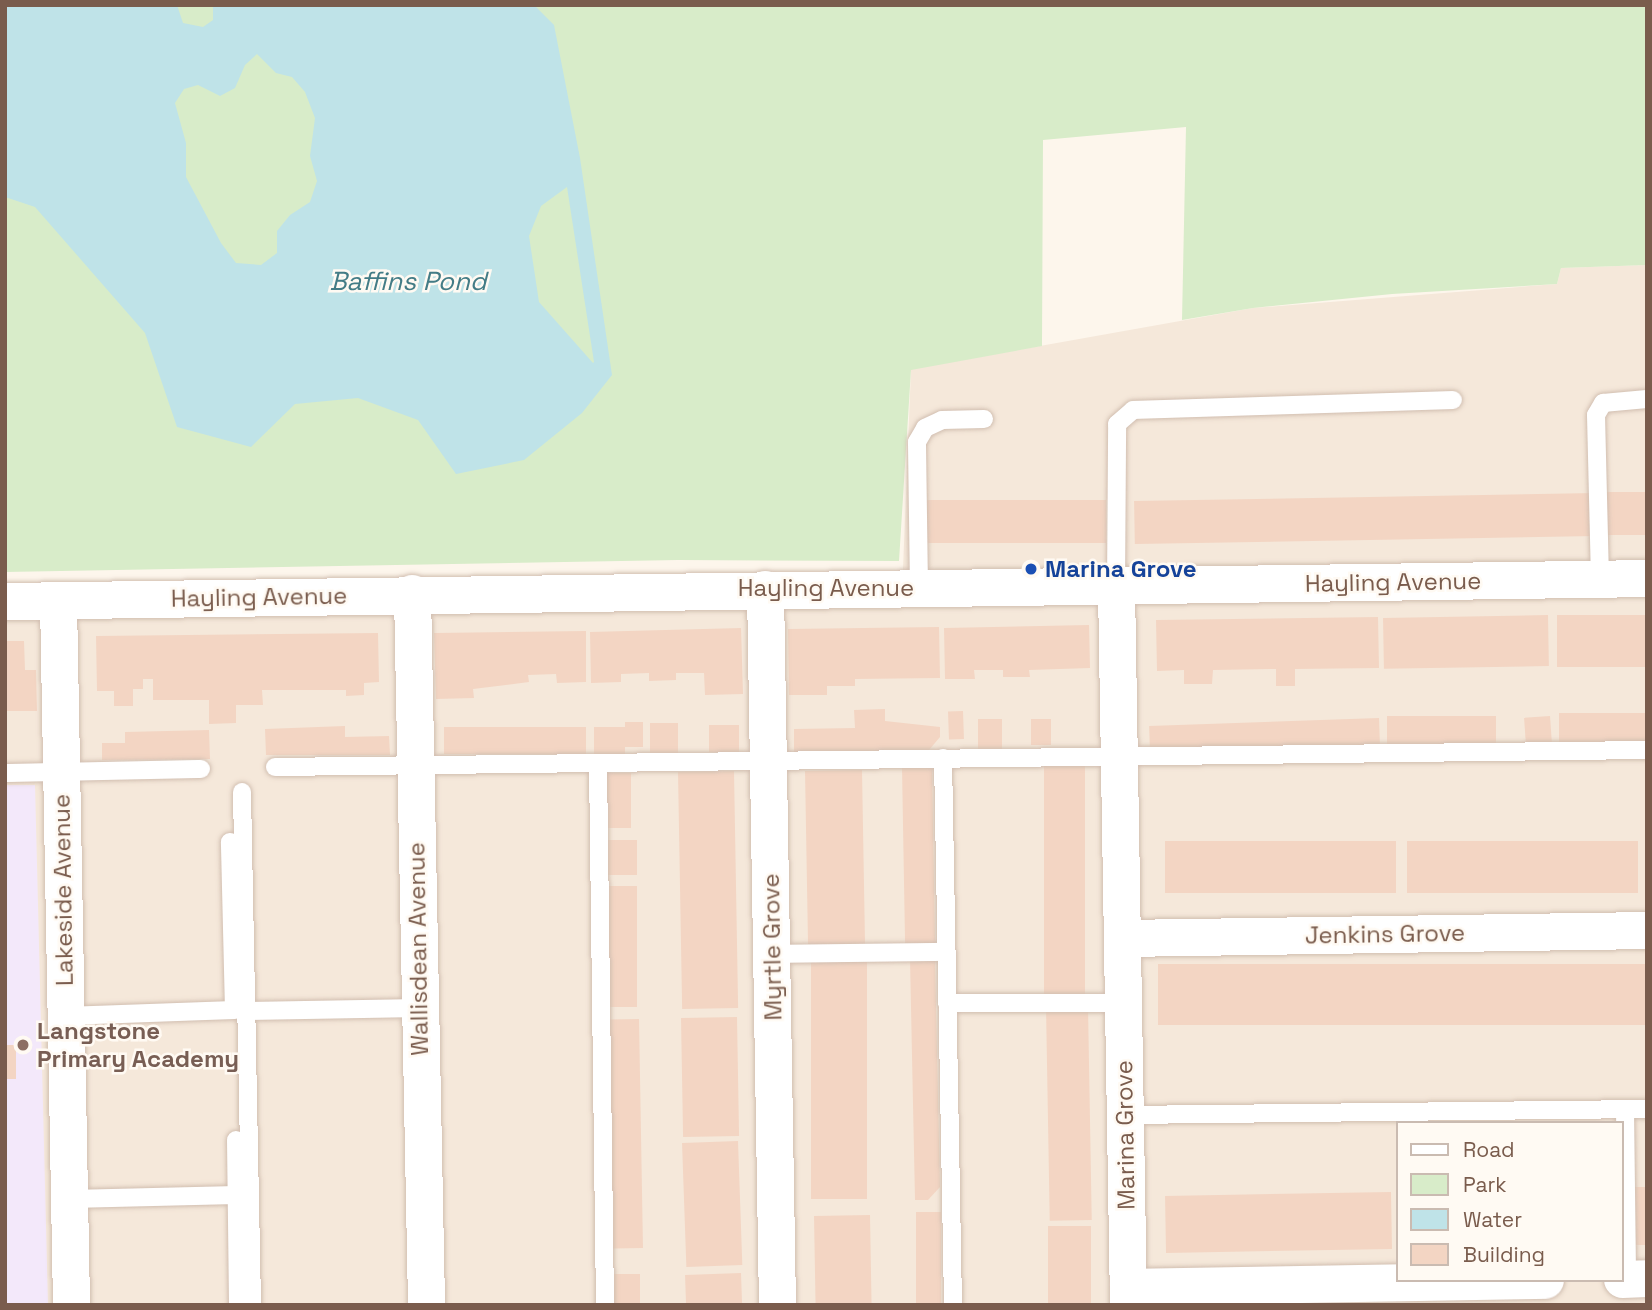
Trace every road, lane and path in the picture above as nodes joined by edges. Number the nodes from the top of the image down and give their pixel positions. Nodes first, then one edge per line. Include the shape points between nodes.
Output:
1 (1647, 399) edge
2 (1452, 400) dead end
3 (984, 419) dead end
4 (1647, 578) edge
5 (1600, 579) junction
6 (1116, 587) junction
7 (919, 588) junction
8 (765, 589) junction
9 (412, 593) junction
10 (5, 601) edge
11 (58, 601) junction
12 (1647, 750) edge
13 (943, 758) junction
14 (1121, 759) junction
15 (769, 760) junction
16 (597, 763) junction
17 (413, 765) junction
18 (275, 767) dead end
19 (201, 769) dead end
20 (61, 772) junction
21 (5, 773) edge
22 (242, 792) dead end
23 (230, 842) dead end
24 (1647, 930) edge
25 (1122, 939) junction
26 (945, 952) junction
27 (772, 954) junction
28 (947, 1003) junction
29 (1123, 1003) junction
30 (420, 1008) junction
31 (248, 1011) junction
32 (65, 1016) junction
33 (1625, 1109) junction
34 (1647, 1109) edge
35 (1125, 1115) junction
36 (236, 1140) dead end
37 (238, 1195) junction
38 (69, 1199) junction
39 (1632, 1279) edge
40 (1493, 1282) edge
41 (1128, 1296) edge
42 (71, 1305) edge
43 (238, 1305) edge
44 (252, 1305) edge
45 (426, 1305) edge
46 (605, 1305) edge
47 (777, 1305) edge
48 (953, 1305) edge

1 - 5 lane via 1603,403 1597,415
2 - 6 lane via 1133,410 1117,424
3 - 7 lane via 943,420 925,428 917,442
4 - 5 street, Hayling Avenue
5 - 6 street, Hayling Avenue
6 - 7 street, Hayling Avenue
6 - 14 street, Marina Grove
7 - 8 street, Hayling Avenue
8 - 9 street, Hayling Avenue
8 - 15 street, Myrtle Grove
9 - 11 street, Hayling Avenue
9 - 17 street, Wallisdean Avenue
10 - 11 street, Hayling Avenue
11 - 20 street, Lakeside Avenue
12 - 14 lane
13 - 14 lane
13 - 15 lane
13 - 26 lane
14 - 25 street, Marina Grove
15 - 16 lane
15 - 27 street, Myrtle Grove
16 - 17 lane
16 - 46 lane
17 - 18 lane
17 - 30 street, Wallisdean Avenue
19 - 20 lane
20 - 21 lane
20 - 32 street, Lakeside Avenue
22 - 31 lane
23 - 32 lane via 234,1010
24 - 25 street, Jenkins Grove
25 - 29 street, Marina Grove
26 - 27 lane
26 - 28 lane
27 - 47 street, Myrtle Grove
28 - 29 lane
28 - 48 lane
29 - 35 street, Marina Grove
30 - 31 lane
30 - 45 street, Wallisdean Avenue
31 - 44 lane
32 - 38 street, Lakeside Avenue
33 - 34 lane
33 - 35 lane
33 - 39 lane
35 - 41 street, Marina Grove
36 - 37 lane
37 - 38 lane
37 - 43 lane
38 - 42 street, Lakeside Avenue
40 - 41 street

